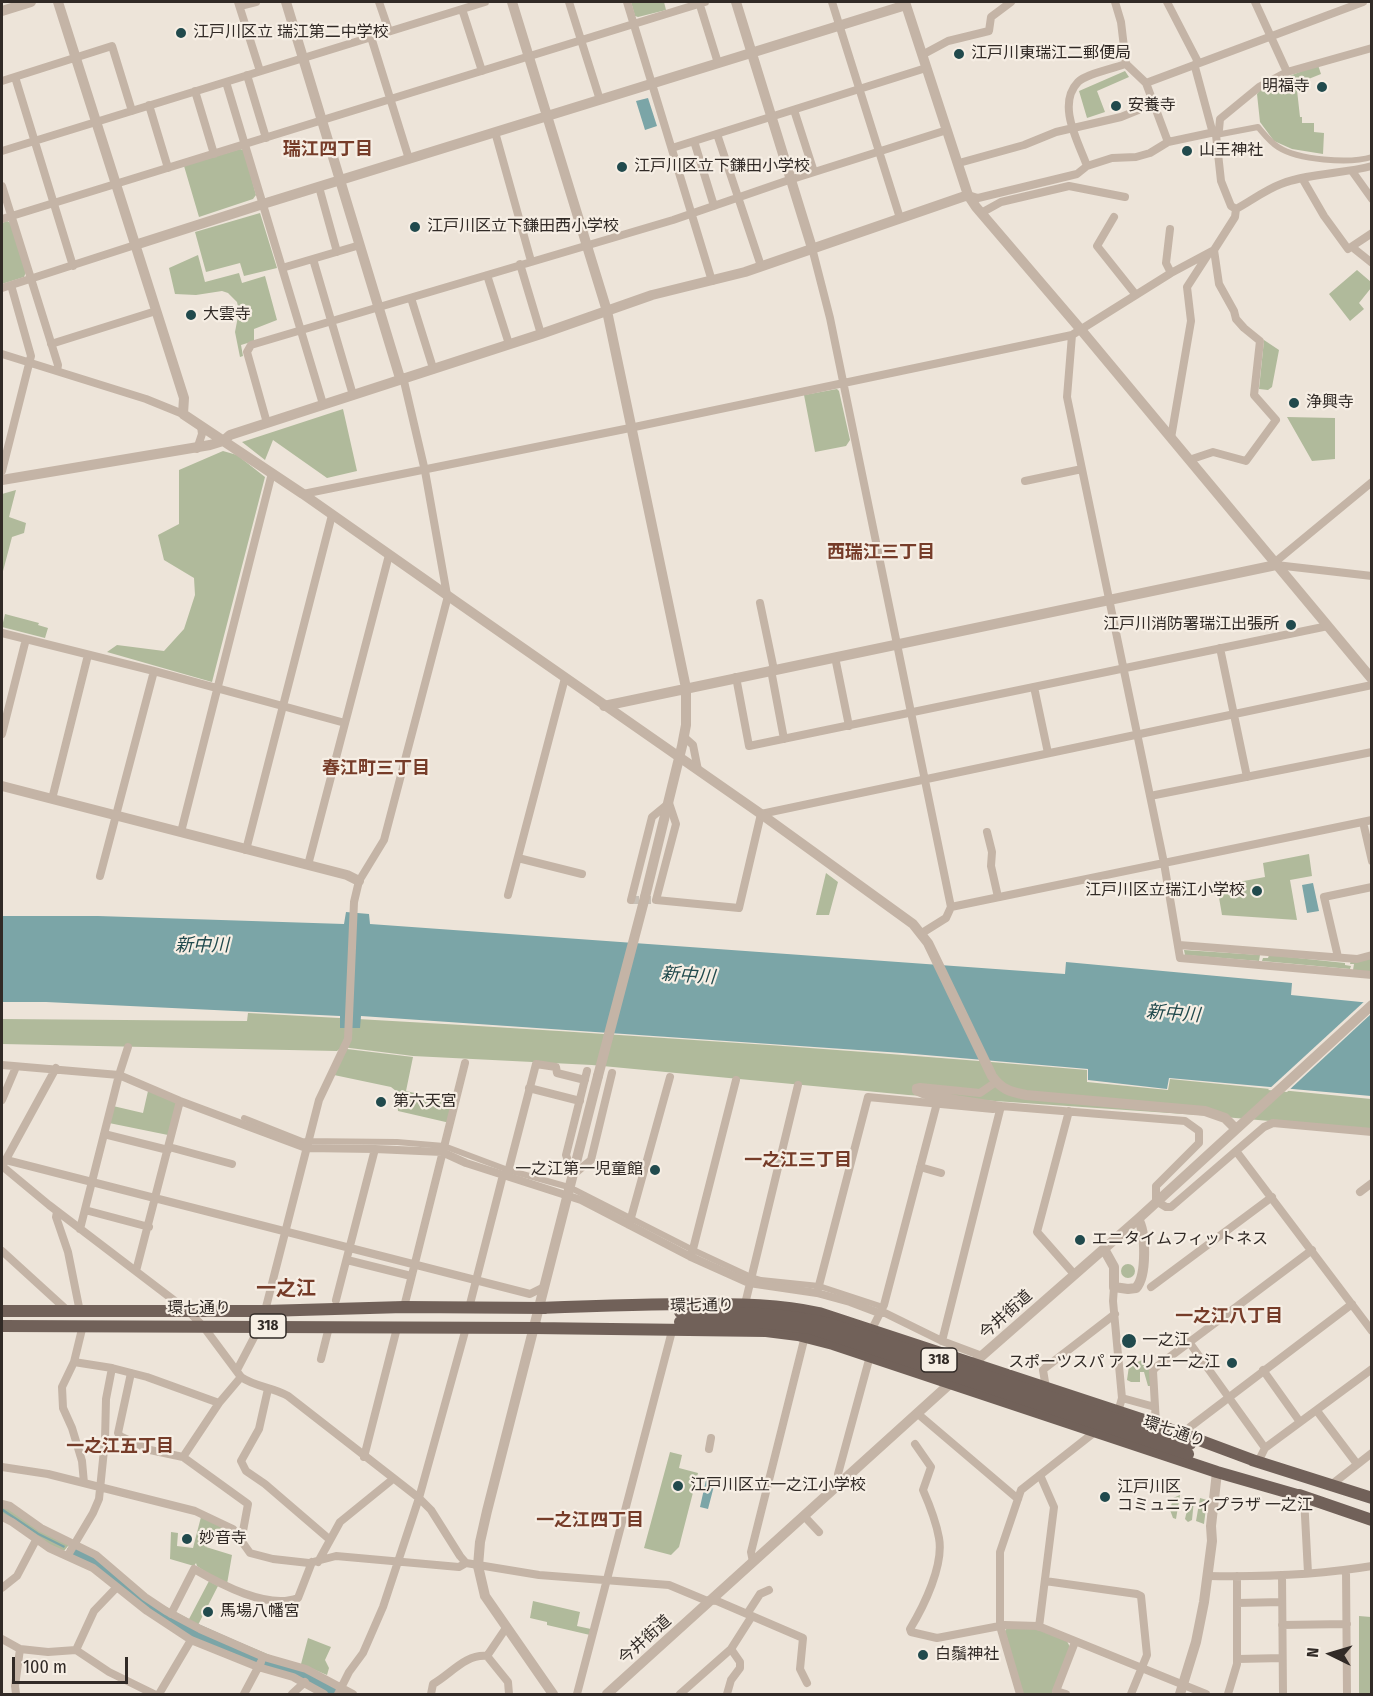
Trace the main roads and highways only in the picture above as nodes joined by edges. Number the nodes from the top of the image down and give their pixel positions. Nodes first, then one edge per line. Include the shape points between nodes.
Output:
1 (539, 1308) junction
2 (2, 1311) edge
3 (677, 1322) junction
4 (2, 1326) edge
5 (1188, 1444) junction
6 (1304, 1497) junction
7 (1371, 1498) edge
8 (1371, 1520) edge

1 - 2 main road, 環七通り / 318
1 - 3 main road, 環七通り / 318
1 - 5 main road via 745,1304 802,1309 978,1360 1046,1388 1156,1424
3 - 4 main road, 環七通り / 318 via 534,1328
3 - 5 main road, 環七通り / 318, bridge via 769,1314 830,1324
3 - 6 main road via 806,1336
5 - 6 main road, 環七通り / 318 via 1242,1472
5 - 7 main road, 環七通り / 318
6 - 8 main road, 環七通り / 318

